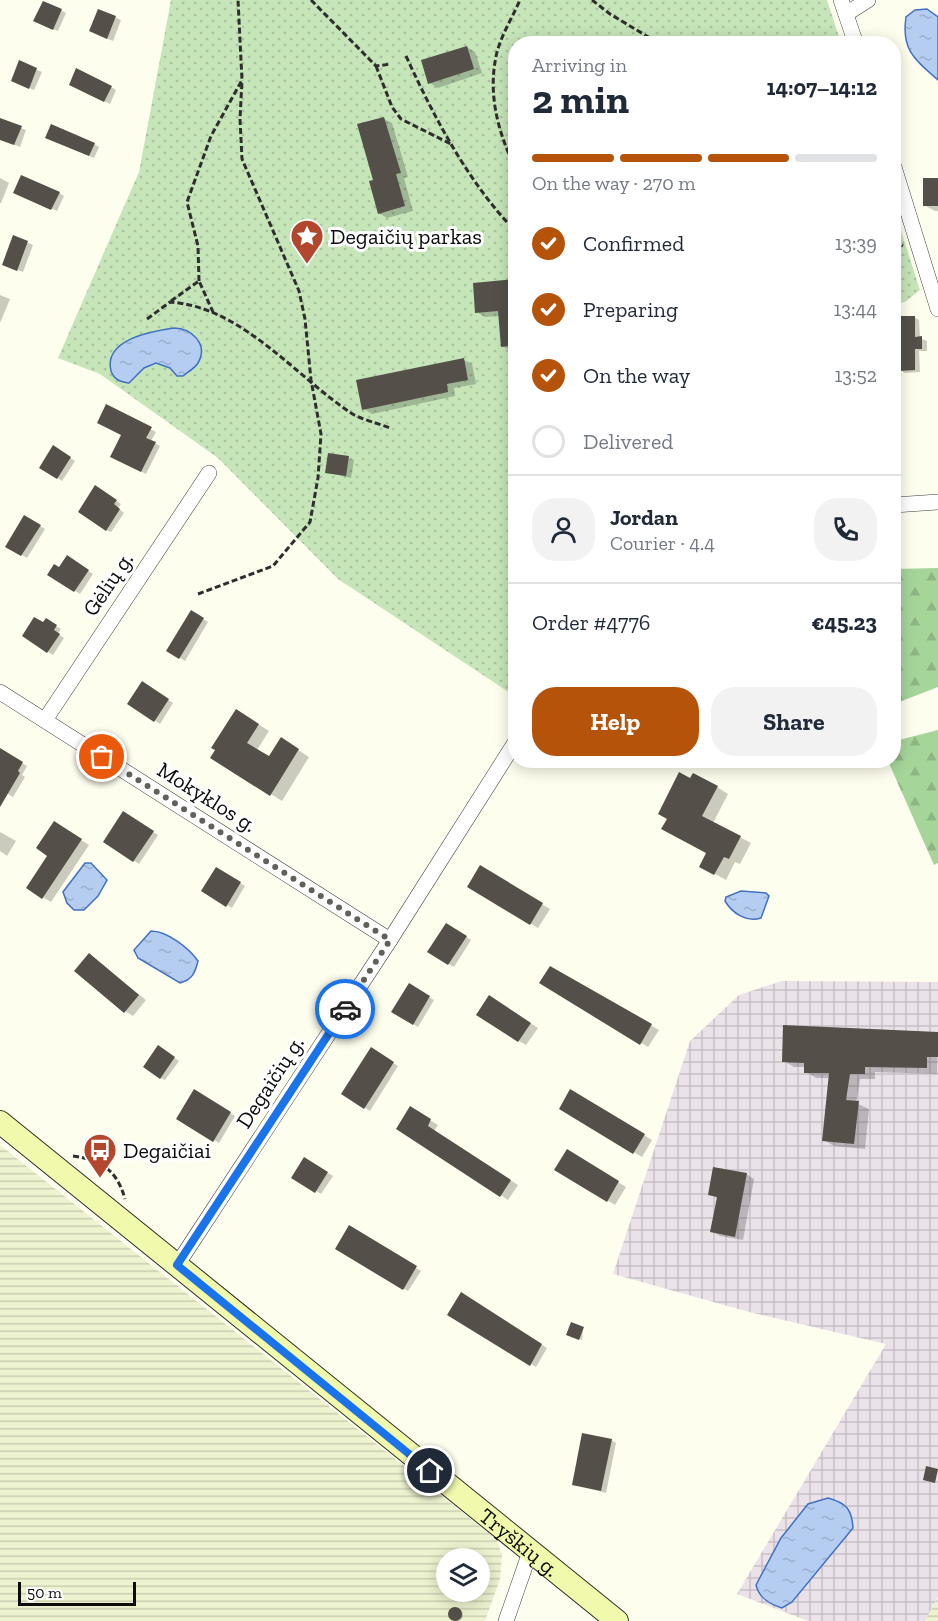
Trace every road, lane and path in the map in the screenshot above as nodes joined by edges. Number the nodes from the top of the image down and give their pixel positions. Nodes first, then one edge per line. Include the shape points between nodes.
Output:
1 (238, 0) edge
2 (311, 0) edge
3 (520, 0) edge
4 (591, 0) edge
5 (868, 0) edge
6 (844, 7) edge
7 (646, 36) edge
8 (853, 36) edge
9 (406, 56) dead end
10 (391, 64) dead end
11 (376, 66) junction
12 (242, 80) junction
13 (452, 145) junction
14 (508, 153) edge
15 (901, 190) edge
16 (508, 222) edge
17 (199, 281) junction
18 (170, 302) junction
19 (938, 309) edge
20 (213, 313) junction
21 (147, 320) dead end
22 (311, 380) junction
23 (390, 428) dead end
24 (209, 473) dead end
25 (938, 502) edge
26 (901, 505) edge
27 (198, 594) dead end
28 (0, 692) edge
29 (45, 720) junction
30 (508, 754) edge
31 (390, 940) junction
32 (0, 1122) edge
33 (177, 1265) junction
34 (530, 1552) junction
35 (506, 1621) edge
36 (617, 1621) edge

1 - 12 path
2 - 11 path
3 - 14 path via 497,51 493,107
4 - 7 path
5 - 6 street
6 - 8 street
9 - 13 path
10 - 11 path
11 - 13 path via 392,107 401,119
12 - 17 path via 211,136 187,202 198,246
12 - 22 path via 242,159 299,291
13 - 16 path via 469,174
15 - 19 street
17 - 18 path
17 - 20 path
18 - 20 path via 188,303
18 - 21 path
20 - 22 path via 247,332
22 - 23 path via 353,414
22 - 27 path via 321,434 310,522 273,566
24 - 29 street, Gėlių g.
25 - 26 street
28 - 29 street, Mokyklos g.
29 - 31 street, Mokyklos g.
30 - 31 street, Degaičių g.
31 - 33 street, Degaičių g.
32 - 33 main road, Tryškių g.
33 - 34 main road, Tryškių g.
34 - 35 street
34 - 36 main road, Tryškių g.

